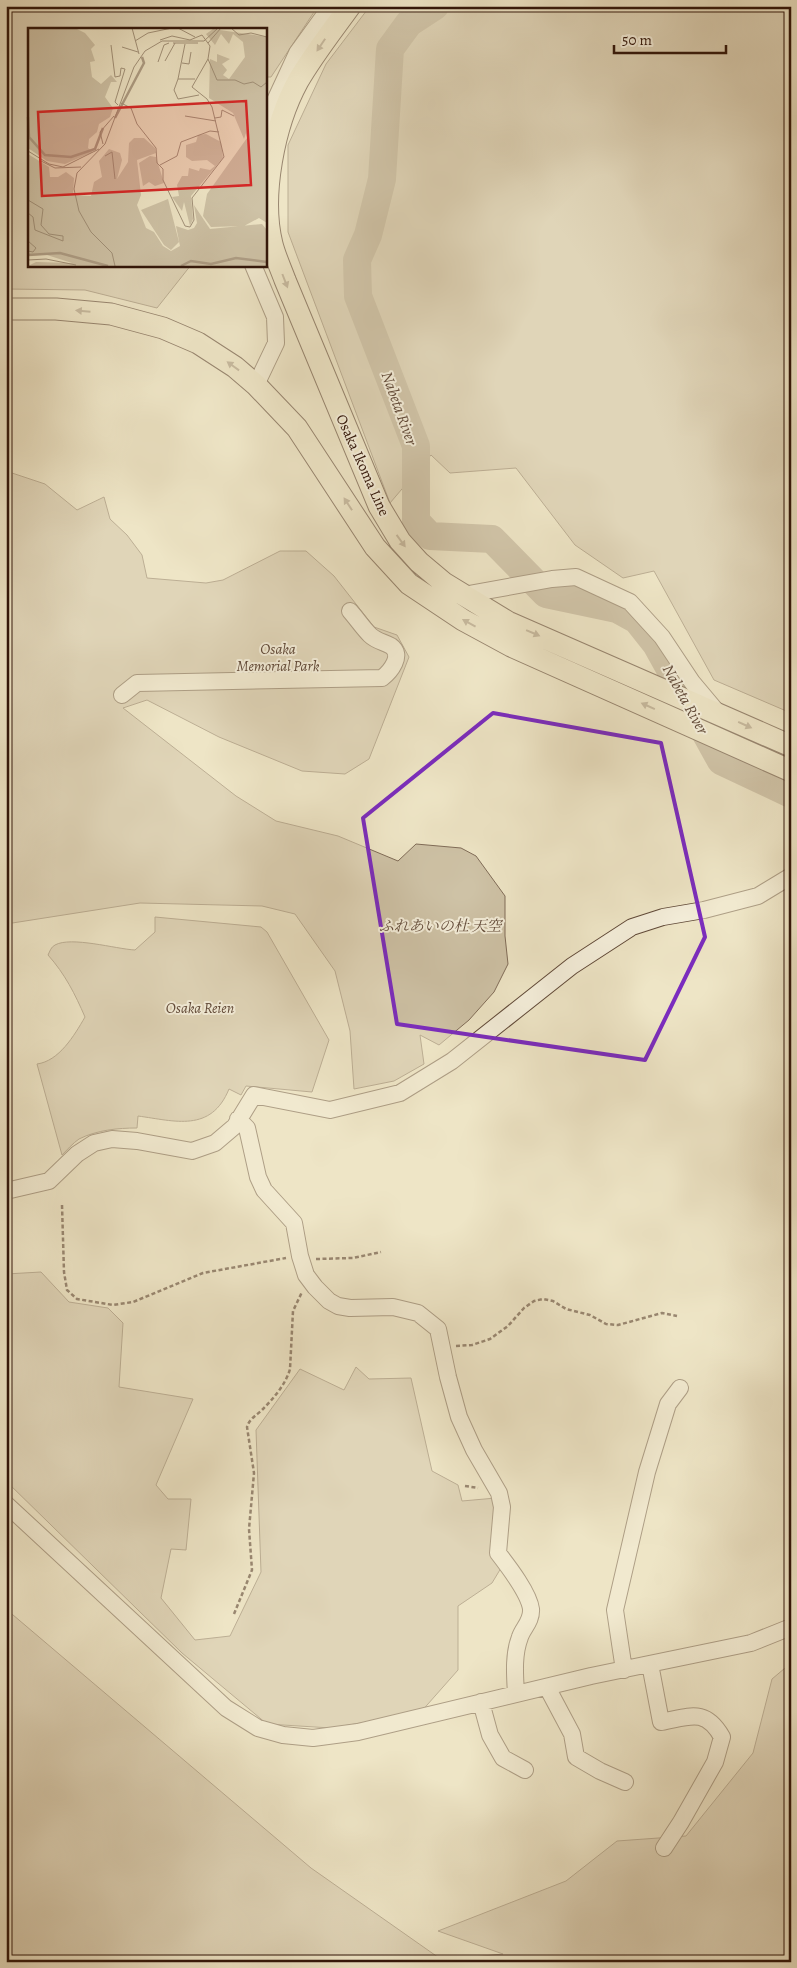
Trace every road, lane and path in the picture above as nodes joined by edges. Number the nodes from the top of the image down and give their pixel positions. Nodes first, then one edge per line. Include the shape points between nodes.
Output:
1 (331, 6) edge
2 (350, 6) edge
3 (266, 120) edge
4 (253, 266) edge
5 (6, 309) edge
6 (256, 386) junction
7 (463, 595) junction
8 (350, 611) dead end
9 (122, 696) dead end
10 (709, 709) junction
11 (791, 746) edge
12 (791, 771) edge
13 (791, 876) edge
14 (238, 1119) junction
15 (6, 1191) edge
16 (62, 1204) dead end
17 (381, 1252) dead end
18 (300, 1256) junction
19 (313, 1284) junction
20 (677, 1316) dead end
21 (442, 1345) junction
22 (680, 1388) dead end
23 (6, 1504) edge
24 (234, 1614) dead end
25 (791, 1627) edge
26 (650, 1664) junction
27 (624, 1670) junction
28 (547, 1687) junction
29 (516, 1694) junction
30 (481, 1702) junction
31 (525, 1770) dead end
32 (625, 1782) dead end
33 (664, 1848) dead end

1 - 3 street via 297,53
2 -> 7 main road, Osaka Ikoma Line via 297,82 285,111 269,177 268,212 272,244 379,506 400,541 419,562
4 - 6 street via 275,317 276,343
6 -> 5 main road, Osaka Ikoma Line via 235,367 198,344 162,328 111,314
12 -> 6 main road, Osaka Ikoma Line via 511,646 463,620 409,584 375,547 297,428
7 -> 10 main road, Osaka Ikoma Line via 508,622
7 - 10 street via 576,577 630,602 662,637
8 - 9 street via 371,636 393,647 396,653 395,664 382,678 137,683
10 -> 11 main road, Osaka Ikoma Line
13 - 14 street via 758,896 632,927 572,966 452,1061 400,1093 330,1110 254,1094
14 - 15 street via 235,1126 214,1143 192,1151 137,1141 112,1139 94,1143 77,1154 49,1181
14 - 18 street via 247,1128 264,1190 294,1223
16 - 18 path via 64,1272 67,1290 77,1299 112,1305 133,1302 203,1273
17 - 18 path via 353,1258 311,1260
18 - 19 street via 306,1275
19 - 21 street via 338,1306 393,1306 418,1312 438,1330
19 - 24 path via 304,1289 293,1311 287,1378 247,1427 254,1473 249,1529 252,1570
20 - 21 path via 662,1313 618,1325 606,1324 543,1299 524,1308 508,1326 490,1339 472,1345
21 - 29 street via 459,1417 499,1493 502,1507 498,1553 518,1580 531,1609 528,1624 520,1636 515,1662
22 - 27 street via 668,1404 647,1472 615,1610
23 - 30 street via 226,1708 258,1728 313,1738 358,1732
25 - 26 street via 751,1643
26 - 27 street
26 - 33 street via 661,1722 693,1715 704,1717 715,1725 722,1737 715,1762
27 - 28 street
28 - 29 street
28 - 32 street via 572,1734 576,1757
29 - 30 street
30 - 31 street via 490,1736 503,1758

